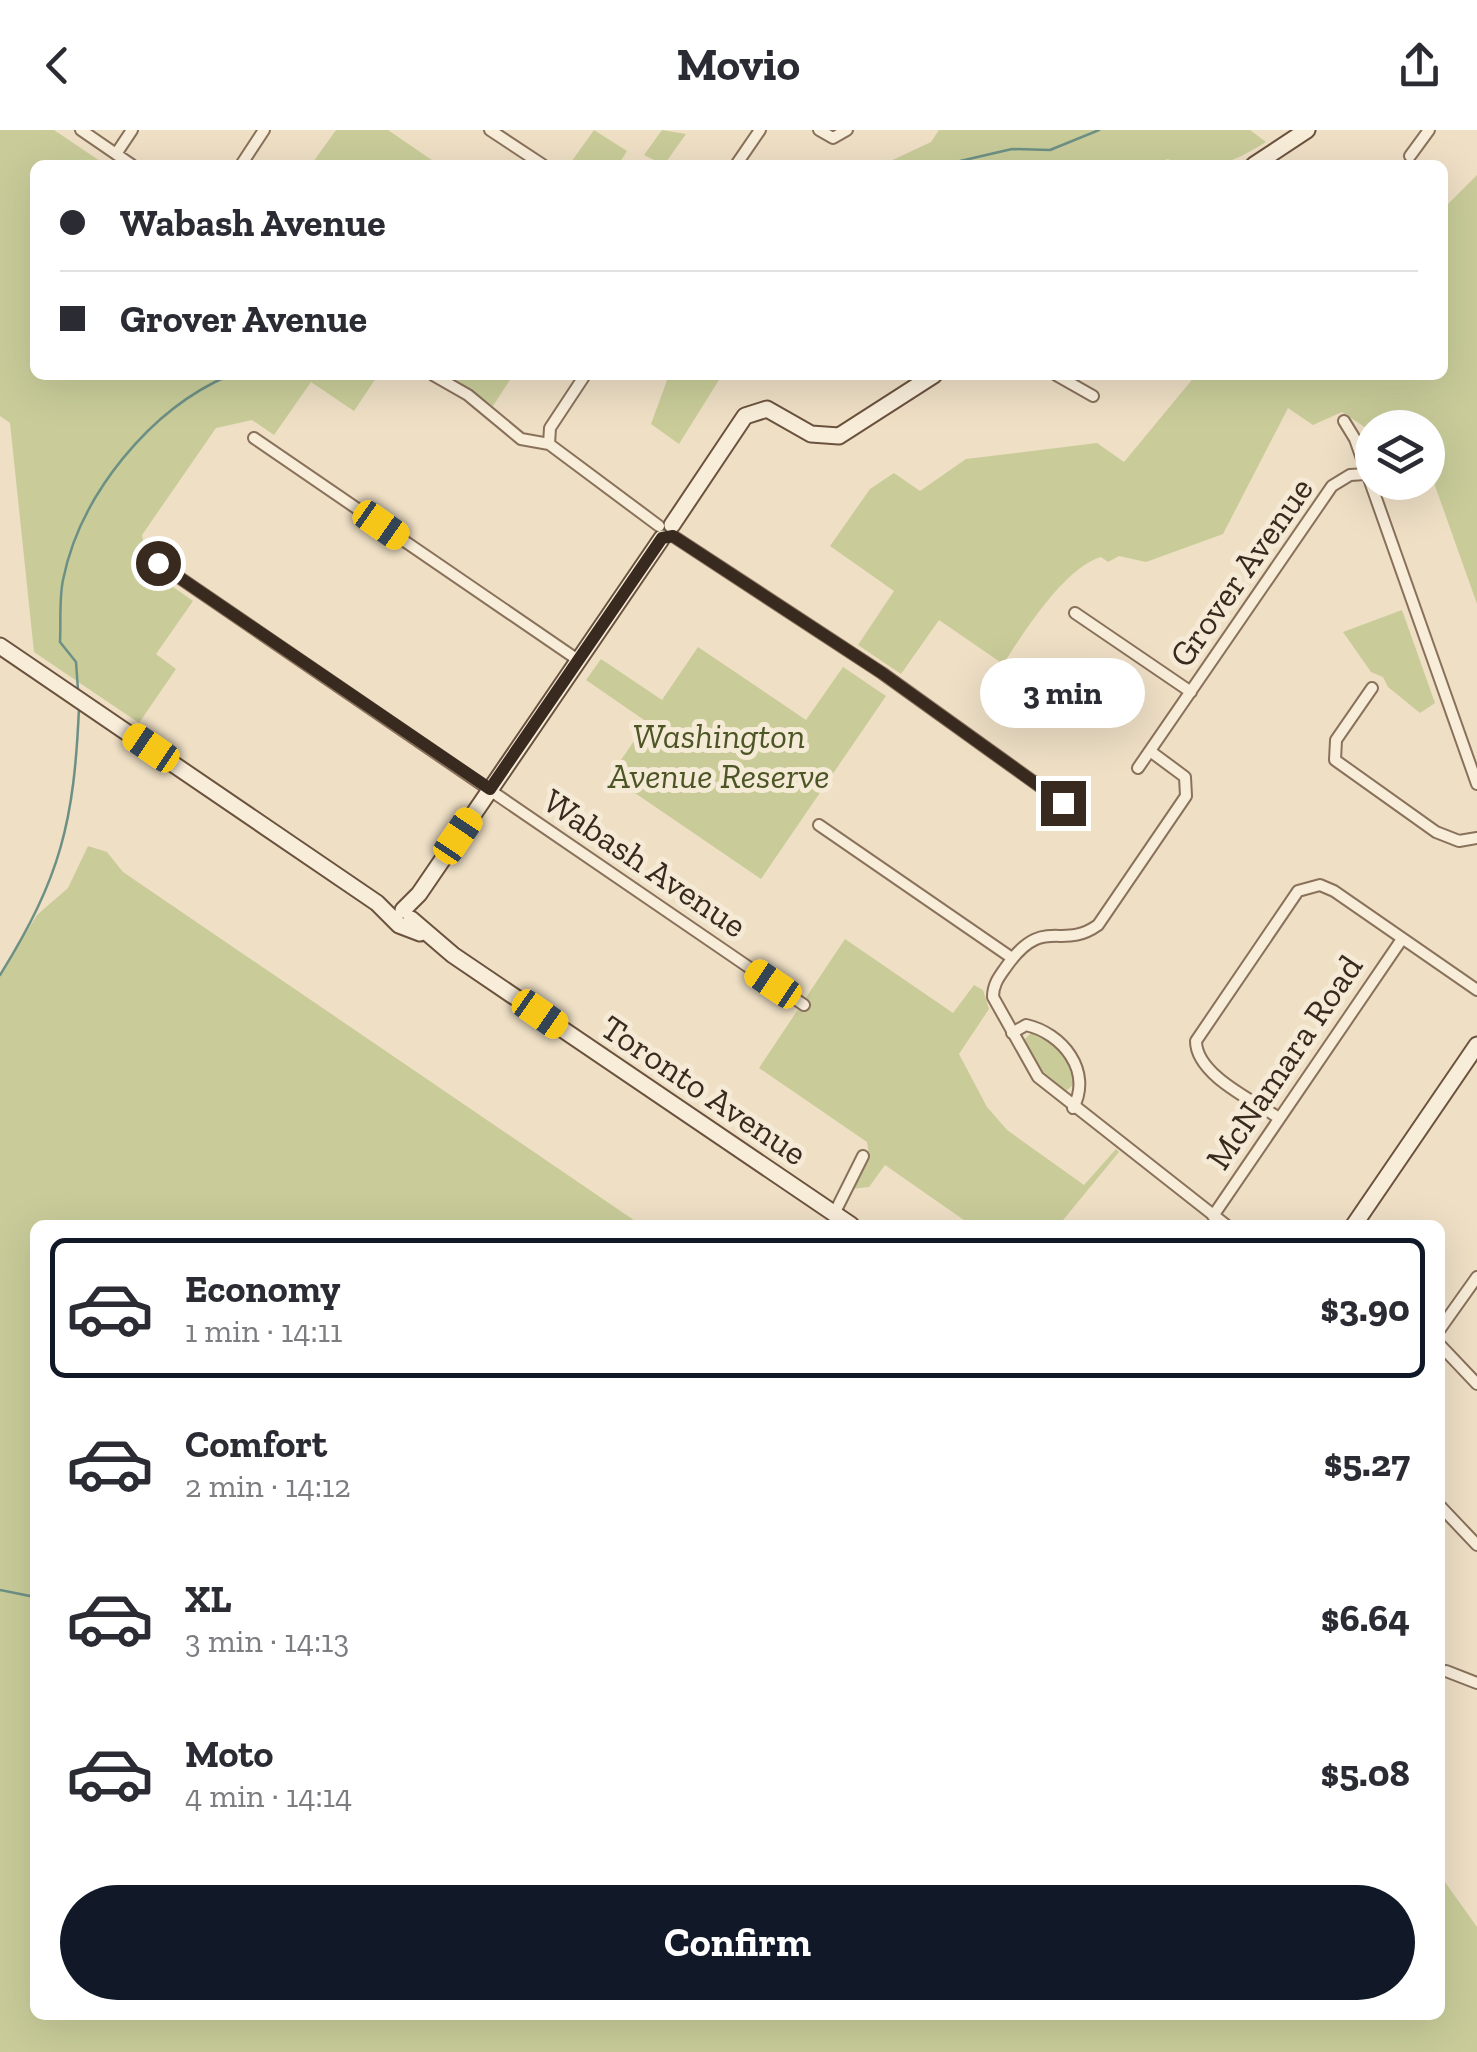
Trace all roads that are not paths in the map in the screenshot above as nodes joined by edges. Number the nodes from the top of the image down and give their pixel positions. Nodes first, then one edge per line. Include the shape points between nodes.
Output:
1 (81, 130) edge
2 (132, 130) edge
3 (264, 130) edge
4 (490, 130) edge
5 (760, 130) edge
6 (819, 130) edge
7 (847, 130) edge
8 (1307, 130) edge
9 (1428, 130) edge
10 (116, 154) junction
11 (1410, 156) dead end
12 (125, 160) edge
13 (244, 160) edge
14 (535, 160) edge
15 (739, 160) edge
16 (1262, 160) edge
17 (442, 380) edge
18 (582, 380) edge
19 (926, 380) edge
20 (1065, 380) edge
21 (1093, 396) dead end
22 (1344, 421) dead end
23 (254, 438) dead end
24 (549, 444) junction
25 (1355, 448) edge
26 (1355, 475) edge
27 (1375, 500) edge
28 (666, 531) junction
29 (158, 563) dead end
30 (1076, 613) dead end
31 (0, 646) edge
32 (578, 660) junction
33 (1372, 688) dead end
34 (1191, 692) junction
35 (1150, 751) junction
36 (1138, 768) dead end
37 (1477, 784) edge
38 (490, 789) junction
39 (1063, 803) dead end
40 (820, 824) dead end
41 (1477, 838) edge
42 (404, 917) junction
43 (1402, 939) junction
44 (1012, 958) junction
45 (1477, 990) edge
46 (804, 1005) dead end
47 (1012, 1033) junction
48 (1475, 1052) edge
49 (1073, 1108) junction
50 (1279, 1118) junction
51 (863, 1156) dead end
52 (830, 1216) edge
53 (1213, 1216) junction
54 (1219, 1220) edge
55 (1357, 1220) edge
56 (1477, 1277) edge
57 (1445, 1322) edge
58 (1445, 1350) edge
59 (1477, 1384) edge
60 (1445, 1511) edge
61 (1477, 1546) edge
62 (1446, 1671) dead end
63 (1477, 1684) edge

1 - 10 street
2 - 10 street
3 - 13 street
4 - 14 street
5 - 15 street
6 - 7 street via 833,138
8 - 16 street
9 - 11 street
10 - 12 street
17 - 24 street via 521,439
18 - 24 street via 550,428
19 - 28 street via 829,438 779,412 760,410 737,426
20 - 21 street
22 - 25 street
23 - 32 street
24 - 28 street
26 - 34 street, Grover Avenue via 1332,486
27 - 37 street
28 - 32 street
28 - 39 street
29 - 38 street, Wabash Avenue
30 - 34 street
31 - 42 street, Toronto Avenue
32 - 38 street
33 - 41 street via 1336,740 1335,760 1436,832 1458,841
34 - 35 street, Grover Avenue
35 - 36 street, Grover Avenue
35 - 44 street via 1186,778 1187,793 1098,925 1081,934 1042,934
38 - 42 street
38 - 46 street, Wabash Avenue
40 - 44 street
42 - 52 street, Toronto Avenue
43 - 45 street
43 - 50 street, McNamara Road
43 - 50 street via 1326,887 1302,888 1214,1010 1196,1042 1200,1060
44 - 47 street via 993,988 995,1006
47 - 49 street via 1038,1078
47 - 49 street via 1026,1026 1044,1029 1066,1048 1078,1069
48 - 55 street
49 - 53 street
50 - 53 street, McNamara Road
51 - 52 street
53 - 54 street
56 - 57 street
58 - 59 street
60 - 61 street
62 - 63 street

